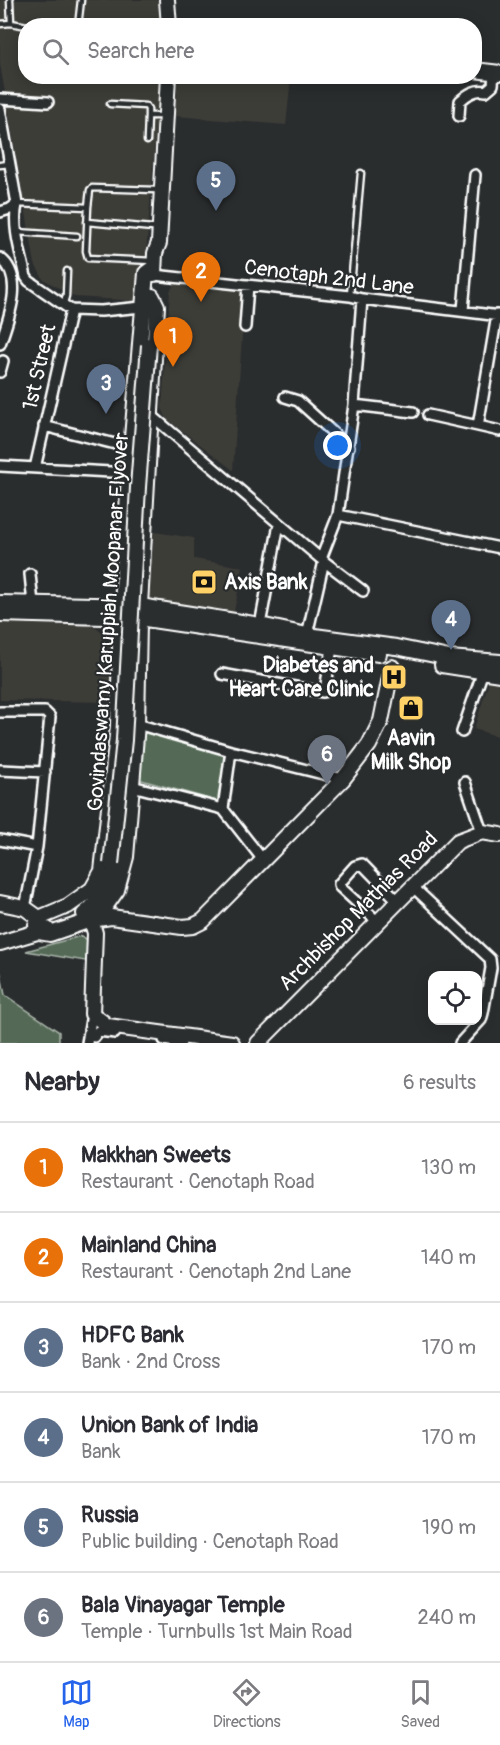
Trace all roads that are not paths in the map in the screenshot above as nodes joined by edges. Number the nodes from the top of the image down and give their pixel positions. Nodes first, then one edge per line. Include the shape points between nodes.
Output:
1 (10, 0) edge
2 (81, 0) edge
3 (160, 0) edge
4 (167, 0) edge
5 (79, 18) edge
6 (161, 18) edge
7 (168, 18) edge
8 (11, 23) junction
9 (0, 24) edge
10 (18, 24) edge
11 (482, 71) edge
12 (497, 73) edge
13 (159, 84) edge
14 (168, 84) edge
15 (0, 99) edge
16 (48, 102) dead end
17 (111, 104) dead end
18 (0, 109) edge
19 (153, 116) junction
20 (459, 116) dead end
21 (147, 141) dead end
22 (5, 165) edge
23 (361, 173) dead end
24 (475, 175) dead end
25 (156, 190) junction
26 (17, 204) junction
27 (88, 207) junction
28 (0, 212) edge
29 (87, 222) junction
30 (153, 228) junction
31 (16, 232) junction
32 (77, 236) dead end
33 (22, 258) junction
34 (4, 262) edge
35 (154, 264) junction
36 (67, 272) dead end
37 (26, 277) junction
38 (13, 285) junction
39 (248, 285) junction
40 (152, 296) junction
41 (350, 296) junction
42 (362, 299) junction
43 (142, 307) junction
44 (67, 308) junction
45 (463, 310) junction
46 (498, 315) edge
47 (245, 327) dead end
48 (0, 344) edge
49 (3, 361) dead end
50 (0, 372) edge
51 (285, 397) dead end
52 (354, 405) junction
53 (413, 412) dead end
54 (151, 415) junction
55 (428, 415) dead end
56 (44, 426) junction
57 (478, 426) junction
58 (500, 431) edge
59 (349, 447) junction
60 (131, 448) junction
61 (0, 466) edge
62 (35, 468) junction
63 (129, 473) junction
64 (338, 515) junction
65 (279, 524) junction
66 (500, 548) edge
67 (322, 560) junction
68 (30, 574) dead end
69 (363, 591) dead end
70 (0, 603) edge
71 (33, 604) junction
72 (123, 611) junction
73 (140, 612) junction
74 (0, 614) edge
75 (260, 625) junction
76 (307, 635) junction
77 (332, 648) junction
78 (448, 658) junction
79 (500, 662) edge
80 (392, 667) dead end
81 (459, 668) junction
82 (483, 671) junction
83 (222, 674) dead end
84 (500, 674) edge
85 (0, 712) edge
86 (137, 724) junction
87 (462, 732) dead end
88 (231, 751) junction
89 (0, 770) edge
90 (45, 772) junction
91 (343, 779) junction
92 (465, 782) dead end
93 (132, 786) junction
94 (223, 809) junction
95 (482, 832) junction
96 (500, 835) edge
97 (0, 840) edge
98 (37, 847) junction
99 (263, 860) junction
100 (413, 887) junction
101 (398, 901) junction
102 (0, 903) edge
103 (25, 908) junction
104 (91, 920) junction
105 (378, 922) junction
106 (38, 925) junction
107 (0, 934) edge
108 (0, 943) edge
109 (92, 1014) junction
110 (91, 1039) edge
111 (208, 1042) edge
112 (182, 1043) edge
113 (232, 1043) edge
114 (258, 1043) edge
115 (460, 1043) edge

1 - 8 lane
2 - 5 lane
3 - 6 street
4 - 7 street
8 - 9 lane
8 - 10 lane
11 - 12 street
12 - 20 street via 486,91 470,93 460,101
13 - 19 street
14 - 35 street via 159,243
15 - 16 street
17 - 19 lane via 146,106
18 - 22 street
19 - 21 lane
19 - 25 street
22 - 26 street
23 - 41 lane
24 - 45 street
25 - 27 lane via 92,188
25 - 30 street
26 - 27 lane
26 - 28 street
26 - 31 street
27 - 29 lane
29 - 30 lane
29 - 35 lane via 88,258
30 - 35 street
31 - 32 lane
31 - 33 street
33 - 34 street
33 - 37 street
34 - 38 street
35 - 39 street, Cenotaph 2nd Lane
35 - 40 street, Govindaswamy Karuppiah Moopanar Flyover
35 - 43 street via 146,273
36 - 44 lane
37 - 38 street
37 - 44 street
38 - 48 street via 14,301
39 - 41 street, Cenotaph 2nd Lane
39 - 47 street
40 - 54 street via 157,306
40 - 106 street, Govindaswamy Karuppiah Moopanar Flyover, bridge via 124,741 111,864 91,901 70,918
41 - 42 street, Cenotaph 2nd Lane
42 - 45 street, Cenotaph 2nd Lane
42 - 52 street
43 - 44 street via 101,311
43 - 60 street
44 - 56 street, 1st Street
45 - 46 street, Cenotaph 2nd Lane
46 - 57 street
49 - 50 street
51 - 59 street via 298,401
52 - 53 street
52 - 59 street
54 - 65 street
54 - 73 street
55 - 57 street
56 - 60 street
56 - 62 street, 1st Street
57 - 58 street
59 - 64 street
60 - 63 street
61 - 62 street
62 - 63 street
63 - 72 street
64 - 66 street
64 - 67 street
65 - 67 street
65 - 75 street
67 - 69 street
67 - 76 street
68 - 71 street
70 - 71 street
71 - 72 street
72 - 73 street
72 - 73 street
72 - 74 street
72 - 106 street via 117,736 102,871 92,889
73 - 75 street
73 - 77 street
73 - 86 street
75 - 76 street
76 - 78 street
77 - 81 street
77 - 83 street via 323,692
78 - 79 street
78 - 81 street
80 - 91 street via 381,721 369,745
81 - 82 street
82 - 84 street
82 - 87 street
85 - 90 street via 49,715
86 - 88 street
86 - 93 street
88 - 91 street
88 - 94 street
89 - 90 street
90 - 98 street
91 - 99 street
92 - 95 street
93 - 94 street
93 - 104 street via 126,858 117,890
94 - 99 street
95 - 96 street
95 - 100 street, Archbishop Mathias Road via 458,840
97 - 98 street
98 - 103 street
99 - 104 street via 216,909 192,926 111,917
100 - 101 street, Archbishop Mathias Road
100 - 115 street via 490,959 481,1020
101 - 105 street, Archbishop Mathias Road
101 - 105 street via 362,864 355,866 340,887
102 - 103 street
103 - 106 street
104 - 106 street via 50,934
104 - 109 street via 95,933
105 - 114 street, Archbishop Mathias Road
106 - 107 street
106 - 108 street
109 - 110 street
109 - 111 street via 108,1026
110 - 112 street via 98,1030
111 - 113 street

